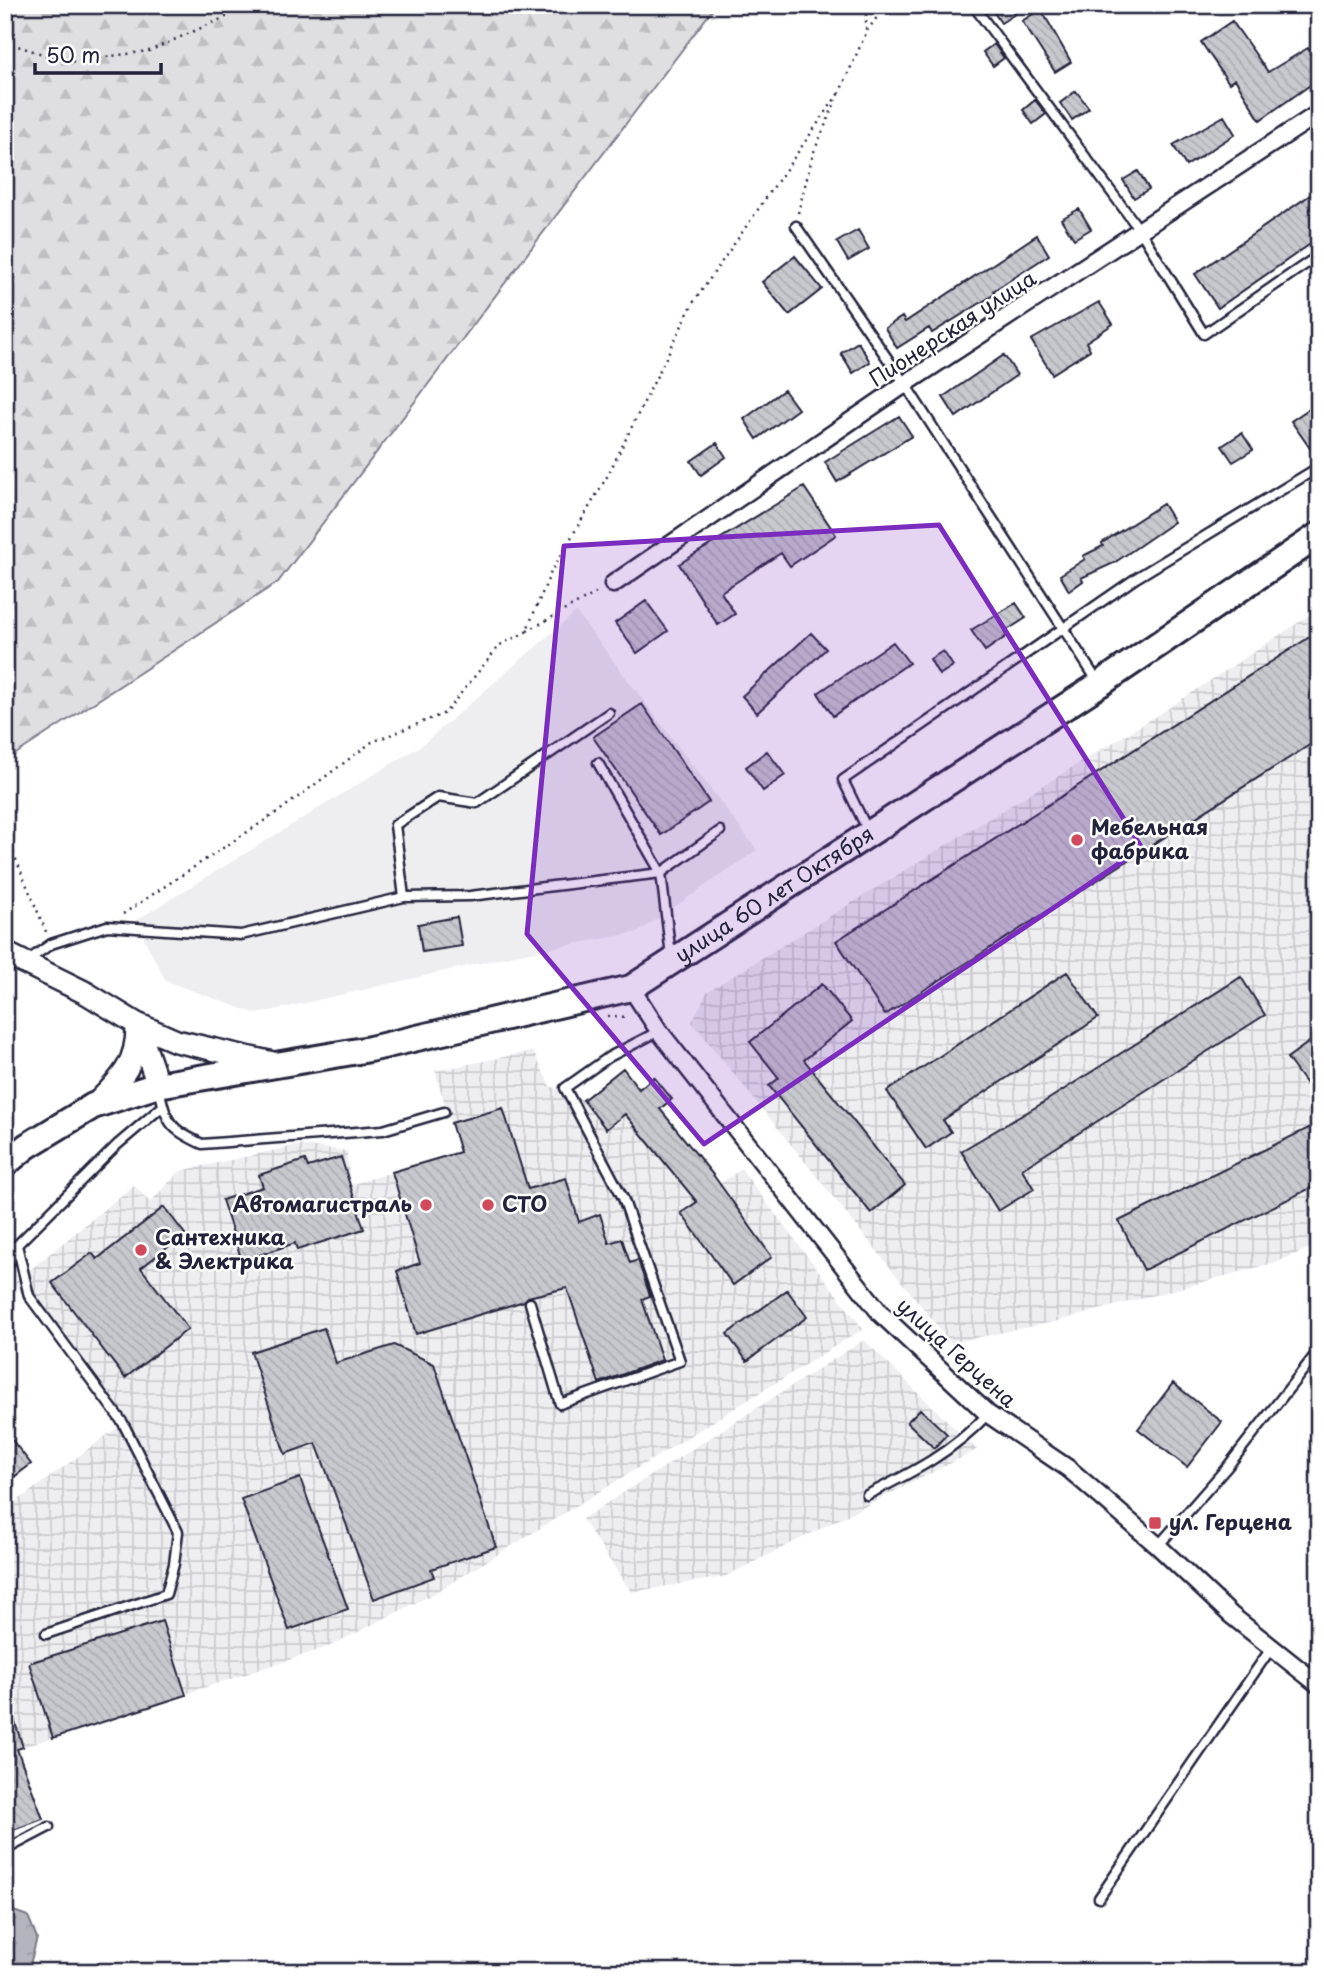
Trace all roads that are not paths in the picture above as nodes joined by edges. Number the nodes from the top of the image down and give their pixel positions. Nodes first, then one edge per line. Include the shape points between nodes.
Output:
1 (973, 5) edge
2 (1319, 113) edge
3 (796, 226) road end
4 (1141, 232) junction
5 (1319, 255) edge
6 (905, 384) junction
7 (1319, 467) edge
8 (1319, 536) edge
9 (613, 584) road end
10 (1065, 628) junction
11 (1100, 684) junction
12 (609, 713) dead end
13 (598, 763) dead end
14 (720, 831) dead end
15 (869, 834) junction
16 (661, 873) junction
17 (404, 897) junction
18 (15, 958) edge
19 (671, 961) junction
20 (631, 988) junction
21 (137, 1024) junction
22 (653, 1034) junction
23 (280, 1064) junction
24 (160, 1096) junction
25 (93, 1107) junction
26 (444, 1112) dead end
27 (5, 1164) edge
28 (17, 1245) junction
29 (5, 1271) edge
30 (530, 1303) dead end
31 (1319, 1350) edge
32 (988, 1414) junction
33 (867, 1495) dead end
34 (1158, 1546) junction
35 (46, 1634) dead end
36 (1272, 1647) junction
37 (1319, 1685) edge
38 (49, 1827) dead end
39 (5, 1850) edge
40 (1099, 1898) dead end

1 - 4 lane
2 - 4 street, Пионерская улица
3 - 6 lane
4 - 5 lane via 1204,334
4 - 6 street, Пионерская улица
6 - 9 street, Пионерская улица
6 - 10 lane
7 - 10 lane via 1136,578
8 - 11 main road, улица 60 лет Октября
10 - 11 lane
10 - 15 lane via 844,780
11 - 15 main road, улица 60 лет Октября
12 - 17 lane via 477,803 438,797 395,825
13 - 16 lane
14 - 16 lane
15 - 19 main road, улица 60 лет Октября
16 - 17 lane via 470,896
16 - 19 lane
17 - 18 lane via 241,935 107,926
18 - 21 street
19 - 20 main road, улица 60 лет Октября
20 - 22 street, улица Герцена
20 - 23 main road, улица 60 лет Октября via 370,1049
21 - 23 street via 176,1041
21 - 24 street
21 - 25 street via 132,1063
22 - 30 lane via 608,1057 565,1088 623,1198 680,1361 560,1405
22 - 32 street, улица Герцена via 881,1314
23 - 24 main road, улица 60 лет Октября
24 - 25 main road, улица 60 лет Октября
24 - 26 lane via 175,1131 202,1144 383,1130
24 - 28 lane
25 - 27 main road, улица 60 лет Октября
28 - 29 lane
28 - 35 lane via 29,1296 123,1423 178,1532 166,1594
31 - 34 lane
32 - 33 lane via 939,1458
32 - 34 street, улица Герцена via 1069,1469
34 - 36 street, улица Герцена
36 - 37 street, улица Герцена
36 - 40 lane
38 - 39 lane

